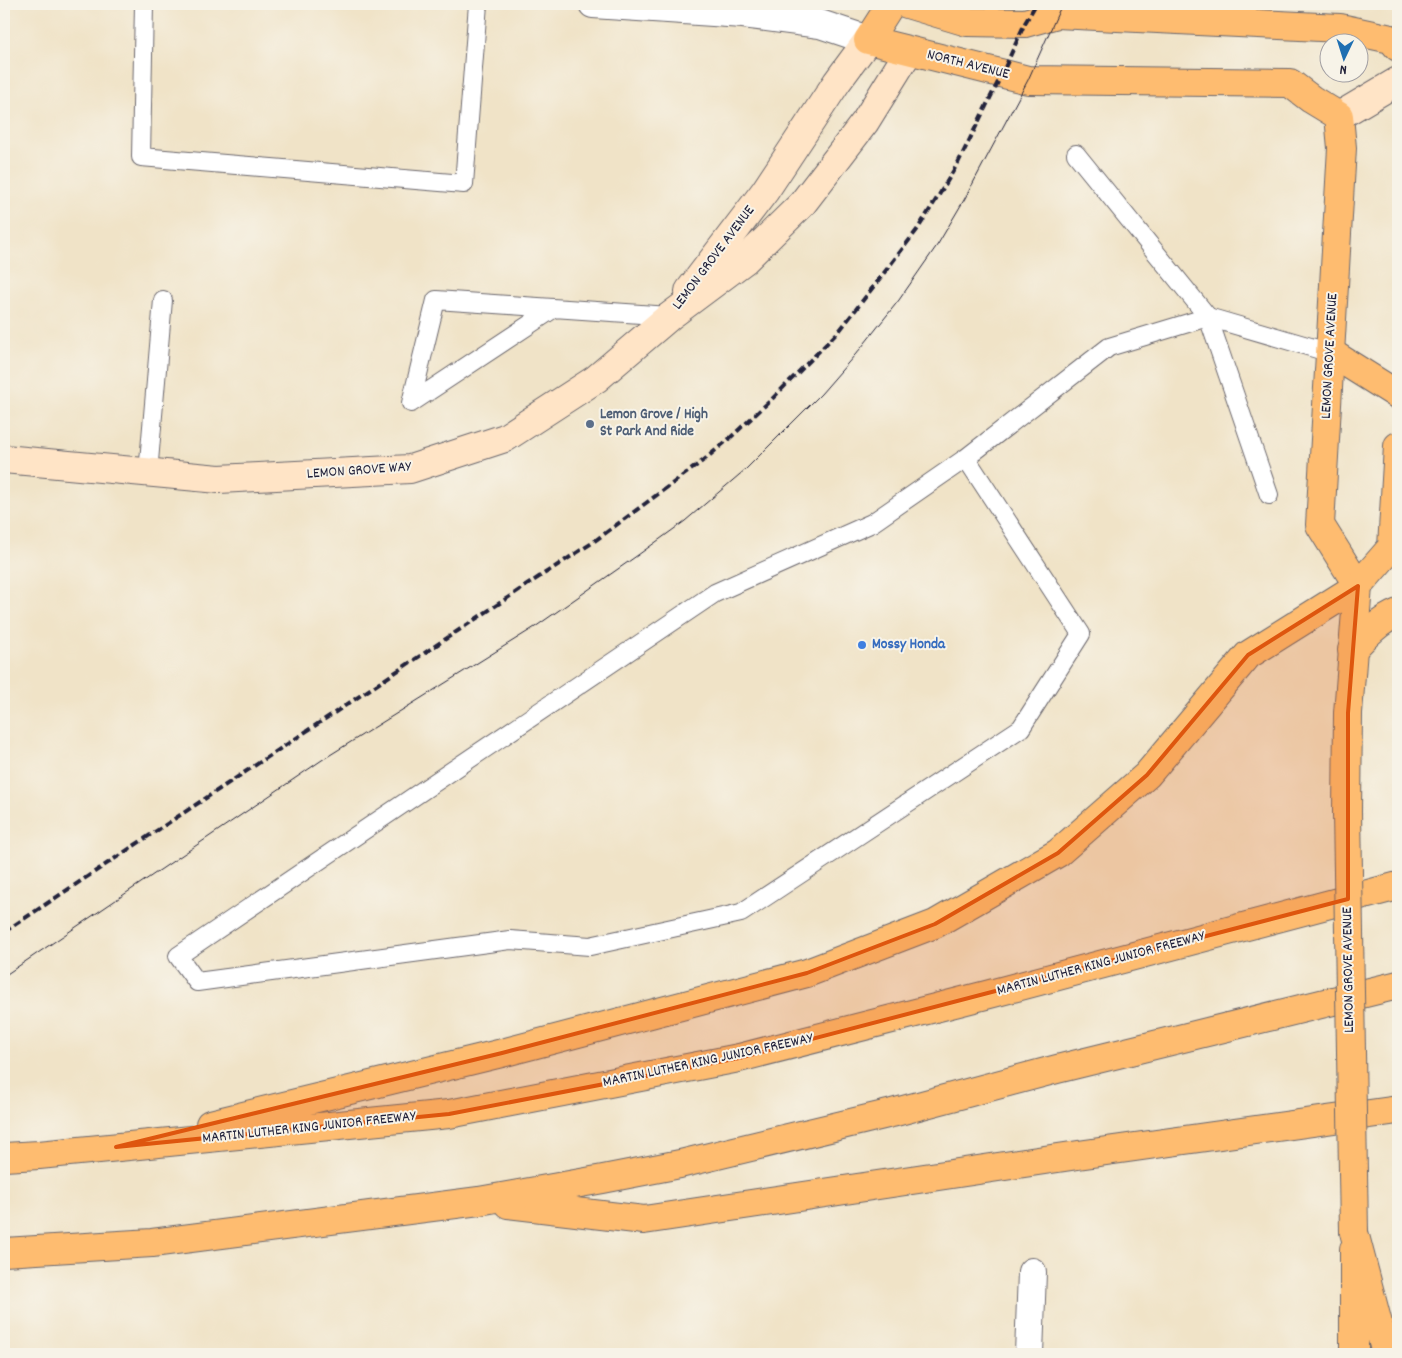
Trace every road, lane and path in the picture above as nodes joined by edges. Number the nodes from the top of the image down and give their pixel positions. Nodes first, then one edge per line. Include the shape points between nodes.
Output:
1 (144, 4) edge
2 (478, 4) edge
3 (593, 4) edge
4 (892, 4) edge
5 (907, 4) edge
6 (936, 8) edge
7 (744, 9) edge
8 (1051, 9) edge
9 (868, 40) junction
10 (1398, 47) edge
11 (909, 50) junction
12 (1398, 81) edge
13 (1338, 116) junction
14 (1076, 154) dead end
15 (163, 300) dead end
16 (553, 309) junction
17 (670, 316) junction
18 (1208, 317) junction
19 (1330, 353) junction
20 (1398, 396) edge
21 (1398, 446) edge
22 (966, 458) junction
23 (4, 459) edge
24 (148, 472) junction
25 (1269, 495) dead end
26 (1395, 550) edge
27 (1358, 586) junction
28 (1398, 613) edge
29 (1352, 650) junction
30 (1398, 886) edge
31 (1398, 985) edge
32 (1398, 1110) edge
33 (116, 1147) junction
34 (4, 1157) edge
35 (479, 1201) junction
36 (1354, 1232) junction
37 (4, 1252) edge
38 (1032, 1272) dead end
39 (1029, 1354) edge
40 (1354, 1354) edge
41 (1386, 1354) edge

1 - 2 lane via 141,157 464,184
3 - 7 street, NORTH AVENUE
4 - 9 main road, LEMON GROVE AVENUE
5 - 6 main road
6 - 8 main road via 968,22 1025,23
6 - 11 main road, LEMON GROVE AVENUE
7 - 9 street, NORTH AVENUE via 820,24
8 - 10 main road via 1340,28 1391,39
9 - 11 main road, NORTH AVENUE
9 - 17 main road, LEMON GROVE AVENUE via 765,191
11 - 13 main road, NORTH AVENUE via 1028,80 1290,83
11 - 17 main road, LEMON GROVE AVENUE via 865,122 802,204 745,260
12 - 13 main road
13 - 19 main road, LEMON GROVE AVENUE via 1342,148
14 - 18 lane
15 - 24 lane
16 - 16 lane via 436,300 411,404 514,335
16 - 17 lane
17 - 24 main road, LEMON GROVE WAY via 596,380 505,438 410,469 219,479
18 - 19 lane
18 - 22 lane via 1109,347
18 - 25 lane
19 - 20 main road
19 - 27 main road, LEMON GROVE AVENUE via 1320,525
21 - 26 main road
22 - 22 lane via 872,523 715,592 178,956 197,982 510,940 590,946 741,913 1021,728 1082,634
23 - 24 main road, LEMON GROVE WAY
26 - 27 main road
27 - 29 main road, LEMON GROVE AVENUE
27 - 33 main road via 1248,655 1147,775 1058,853 935,924 807,973 502,1053
28 - 29 main road via 1371,631
29 - 36 main road, LEMON GROVE AVENUE, bridge via 1347,812
30 - 33 main road, MARTIN LUTHER KING JUNIOR FREEWAY via 739,1058 449,1114
31 - 35 main road via 680,1164
32 - 35 main road via 644,1220
33 - 34 main road, MARTIN LUTHER KING JUNIOR FREEWAY
35 - 37 main road via 152,1243
36 - 40 main road, LEMON GROVE AVENUE
36 - 41 main road
38 - 39 street

